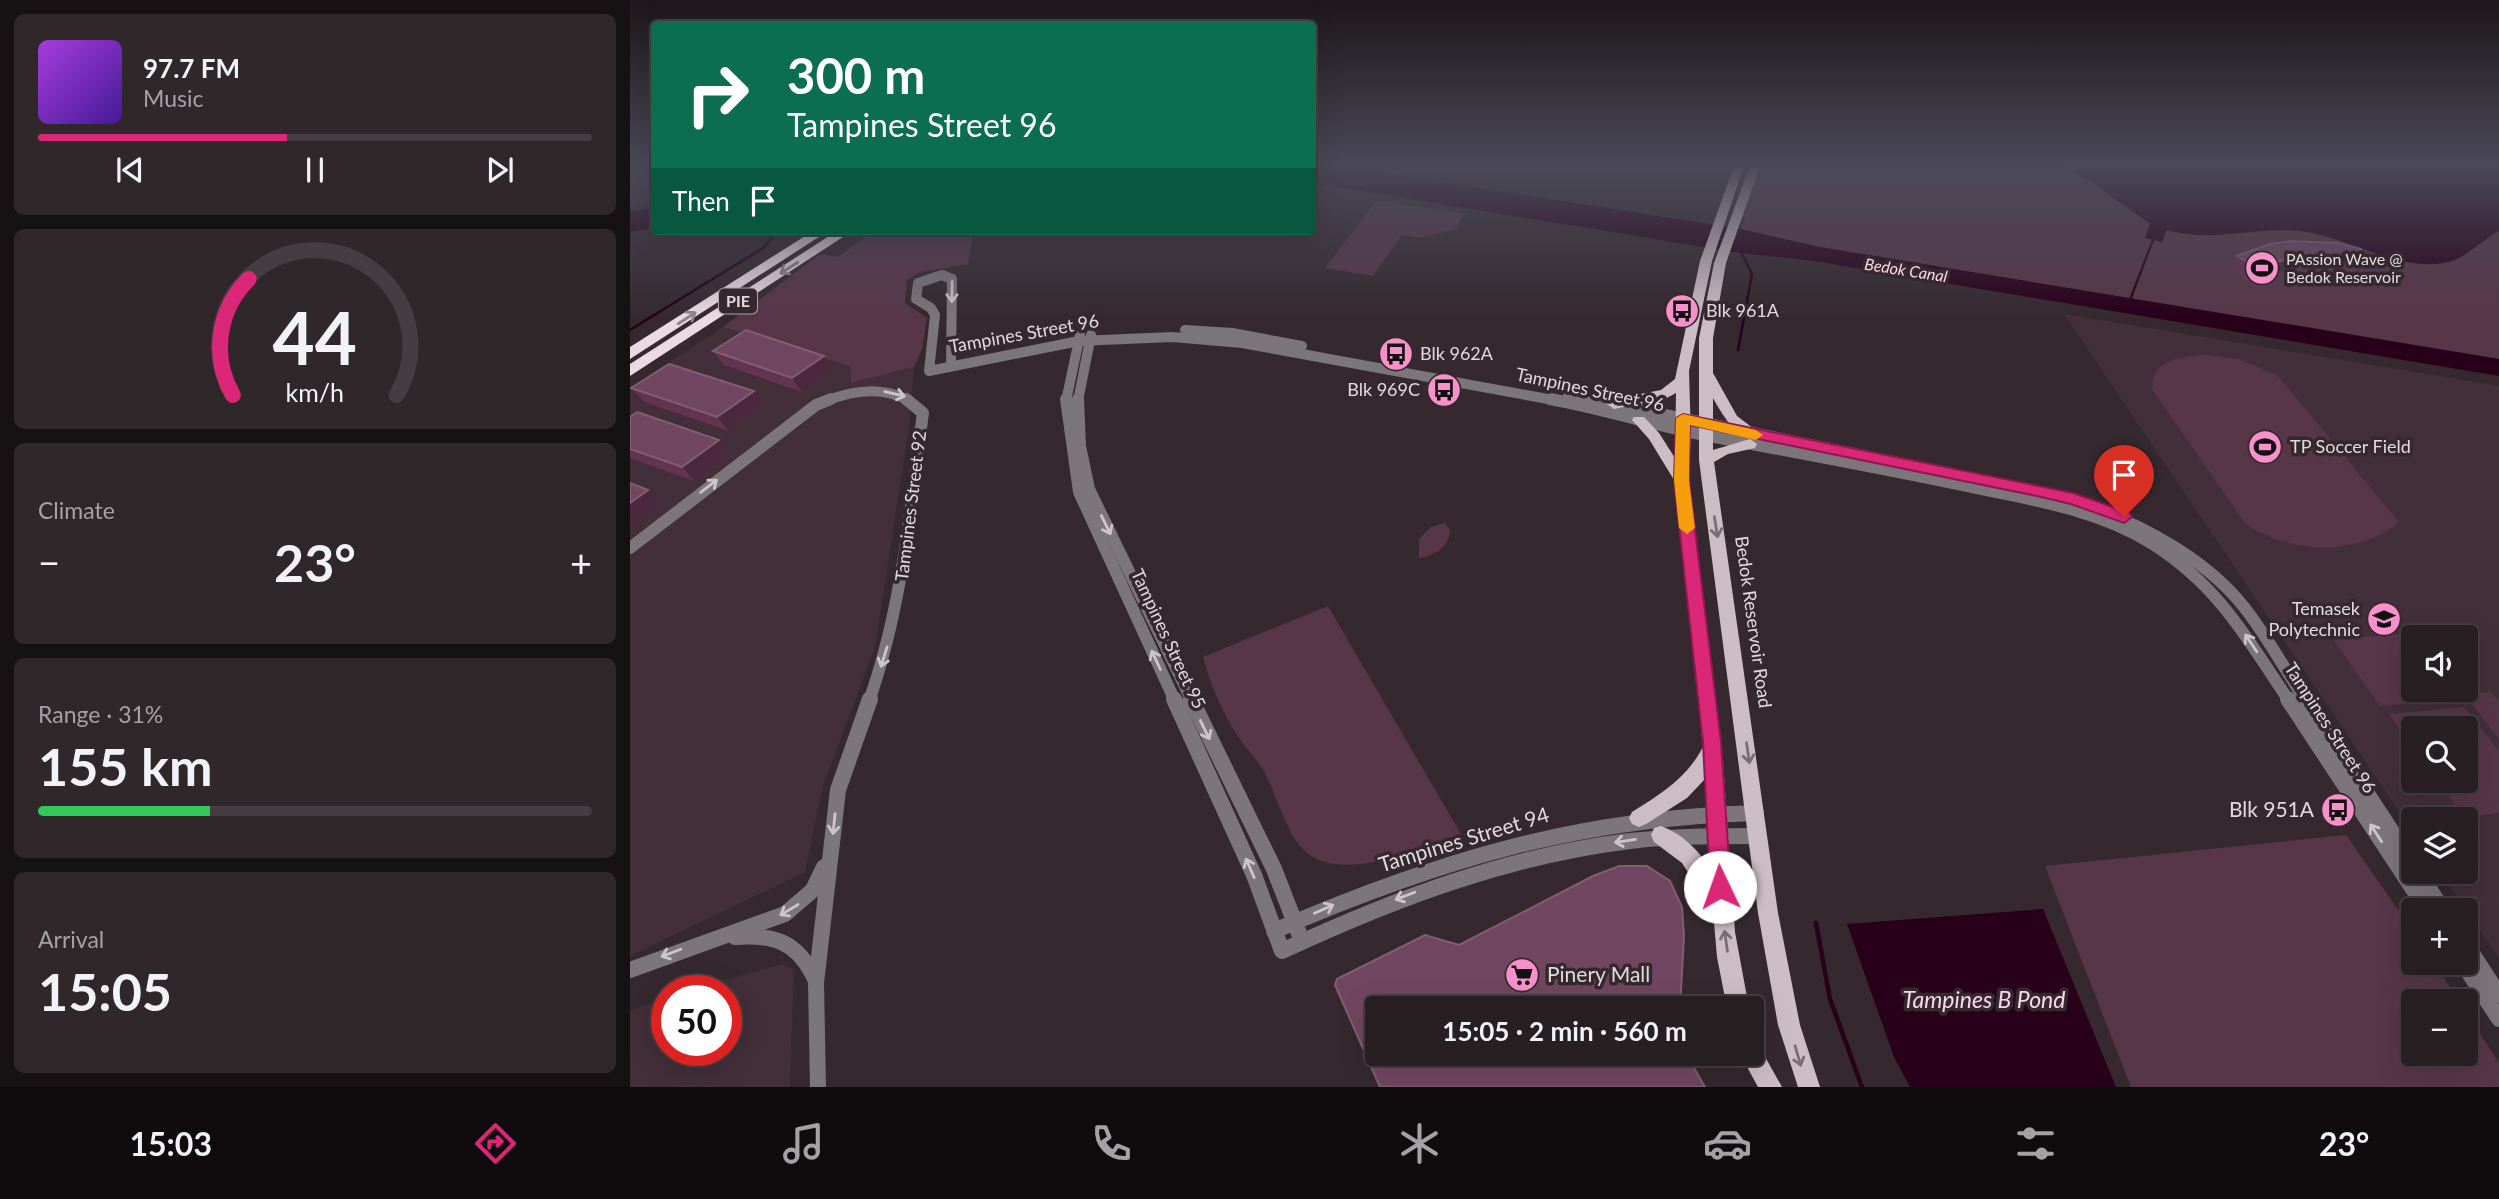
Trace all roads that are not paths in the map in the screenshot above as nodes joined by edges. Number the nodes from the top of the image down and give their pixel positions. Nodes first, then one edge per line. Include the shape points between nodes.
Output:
1 (1721, 217) edge
2 (1737, 217) edge
3 (816, 235) edge
4 (840, 235) edge
5 (1713, 262) junction
6 (1085, 337) junction
7 (630, 355) edge
8 (951, 363) junction
9 (630, 371) edge
10 (1706, 373) junction
11 (1681, 382) junction
12 (1614, 404) junction
13 (1639, 420) junction
14 (1683, 424) junction
15 (1705, 430) junction
16 (1752, 440) junction
17 (1706, 460) junction
18 (1681, 480) junction
19 (630, 548) edge
20 (1712, 742) junction
21 (1718, 812) junction
22 (1756, 813) junction
23 (1639, 818) junction
24 (1718, 834) junction
25 (1661, 835) junction
26 (1758, 836) junction
27 (2401, 846) edge
28 (829, 857) junction
29 (2419, 898) edge
30 (1721, 907) junction
31 (1293, 923) junction
32 (1274, 931) junction
33 (712, 940) junction
34 (1302, 942) junction
35 (1282, 951) joint
36 (2478, 963) edge
37 (630, 970) edge
38 (2470, 975) edge
39 (816, 983) junction
40 (2499, 995) edge
41 (1735, 996) edge
42 (2499, 1019) edge
43 (1758, 1066) edge
44 (818, 1087) edge
45 (1771, 1087) edge
46 (1808, 1087) edge

1 - 5 main road, Bedok Reservoir Road
2 - 5 main road, Bedok Reservoir Road
7 -> 3 highway, PIE
4 -> 9 highway, PIE
5 - 10 main road, Bedok Reservoir Road
5 - 11 main road, Bedok Reservoir Road via 1691,320
6 - 8 street, Tampines Street 96
6 - 12 street, Tampines Street 96 via 1165,330 1232,333
6 - 13 street, Tampines Street 96 via 1242,343 1556,400
6 -> 31 street, Tampines Street 95 via 1075,403 1078,445 1089,489 1274,869
32 -> 6 street, Tampines Street 95 via 1248,863 1079,492 1065,405
8 -> 8 street, Tampines Street 96 via 929,367 936,314 916,299 918,283 933,276 952,279
10 - 15 main road, Bedok Reservoir Road
10 - 16 main road via 1732,419
11 - 12 main road via 1665,394
11 - 14 main road, Bedok Reservoir Road
12 - 14 street, Tampines Street 96
13 - 14 street, Tampines Street 96
13 - 18 main road
14 - 15 street, Tampines Street 96
14 - 18 main road, Bedok Reservoir Road
15 - 16 street, Tampines Street 96
15 - 17 main road, Bedok Reservoir Road
16 - 17 main road
16 - 27 street, Tampines Street 96 via 2073,499 2124,517 2161,537 2209,572 2243,606
29 -> 16 street, Tampines Street 96 via 2227,607 2197,577 2151,543 2110,522 2034,498
17 -> 22 main road, Bedok Reservoir Road
18 - 20 main road, Bedok Reservoir Road
19 -> 28 street, Tampines Street 92 via 817,405 873,390 899,393 914,400 923,412 901,591 885,654 838,790
20 - 21 main road, Bedok Reservoir Road
20 - 23 main road via 1703,771 1691,785
21 - 22 street, Tampines Street 94
21 - 23 street, Tampines Street 94
21 - 24 main road, Bedok Reservoir Road
22 - 26 main road, Bedok Reservoir Road
31 -> 23 street, Tampines Street 94 via 1417,873 1524,840
24 - 25 street, Tampines Street 94
24 - 26 street, Tampines Street 94
24 - 30 main road, Bedok Reservoir Road
25 - 30 main road via 1690,856
25 -> 34 street, Tampines Street 94 via 1534,856 1431,886
26 -> 46 main road, Bedok Reservoir Road via 1789,1025
28 -> 33 street, Tampines Street 92 via 803,902 785,914
28 - 39 street, Tampines Street 92
41 -> 30 main road, Bedok Reservoir Road
31 - 32 street, Tampines Street 94
31 - 34 street, Tampines Street 95
32 - 35 street, Tampines Street 95
33 -> 37 street, Tampines Street 92
33 - 39 street, Tampines Street 92 via 771,936 802,953
34 - 35 street, Tampines Street 94
36 - 40 street
38 - 42 street
39 - 44 street, Tampines Street 92
43 - 45 main road

